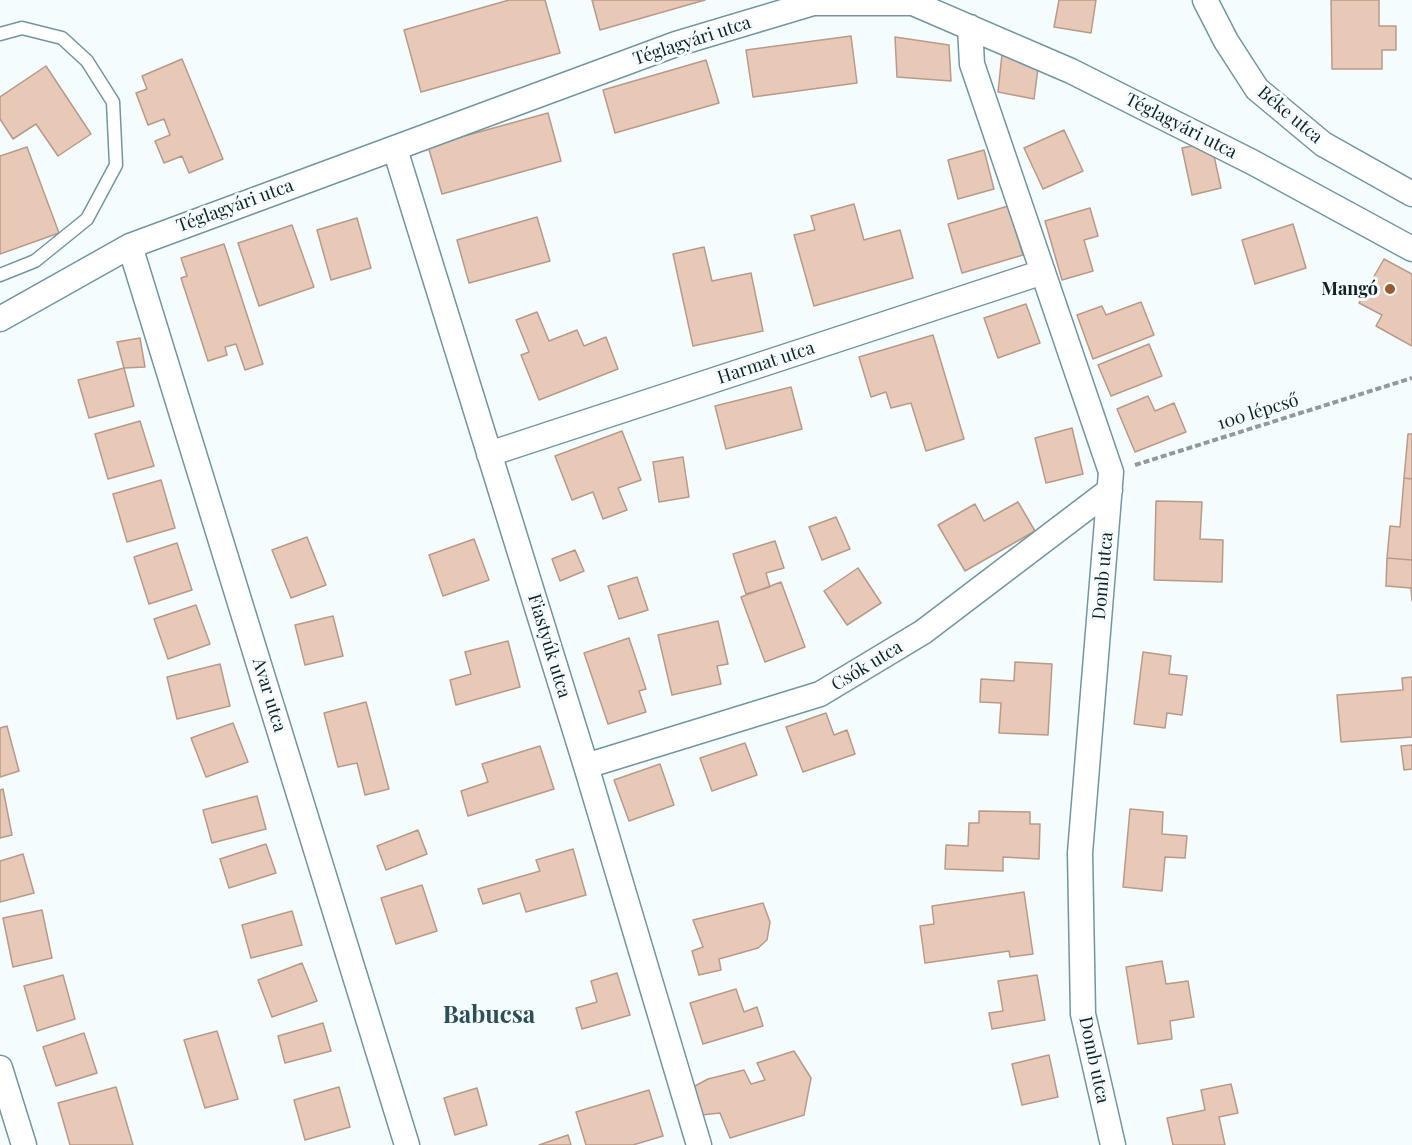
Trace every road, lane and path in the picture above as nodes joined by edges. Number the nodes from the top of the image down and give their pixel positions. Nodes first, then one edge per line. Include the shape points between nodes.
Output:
1 (1205, 0) edge
2 (911, 2) edge
3 (970, 27) junction
4 (0, 34) edge
5 (395, 149) junction
6 (1412, 194) edge
7 (130, 246) junction
8 (1412, 249) edge
9 (1043, 272) junction
10 (0, 275) edge
11 (0, 319) edge
12 (1412, 378) edge
13 (489, 454) junction
14 (1110, 481) junction
15 (586, 766) junction
16 (0, 1068) edge
17 (24, 1145) edge
18 (407, 1145) edge
19 (699, 1145) edge
20 (1113, 1145) edge

1 - 6 street, Béke utca via 1226,42 1257,89 1323,144
2 - 3 street, Téglagyári utca
2 - 5 street, Téglagyári utca via 813,3 676,44
3 - 8 street, Téglagyári utca via 1071,71 1252,162
3 - 9 street, Domb utca via 972,64
4 - 10 lane via 22,28 62,38 87,61 113,102 116,165 87,219 35,261
5 - 7 street, Téglagyári utca
5 - 13 street, Fiastyúk utca
7 - 11 street, Téglagyári utca
7 - 18 street, Avar utca
9 - 13 street, Harmat utca
9 - 14 street, Domb utca
12 - 14 path, 100 lépcső
13 - 15 street, Fiastyúk utca
14 - 15 street, Csók utca via 923,633 820,694
14 - 20 street, Domb utca via 1080,853 1083,1014
15 - 19 street, Fiastyúk utca
16 - 17 street

